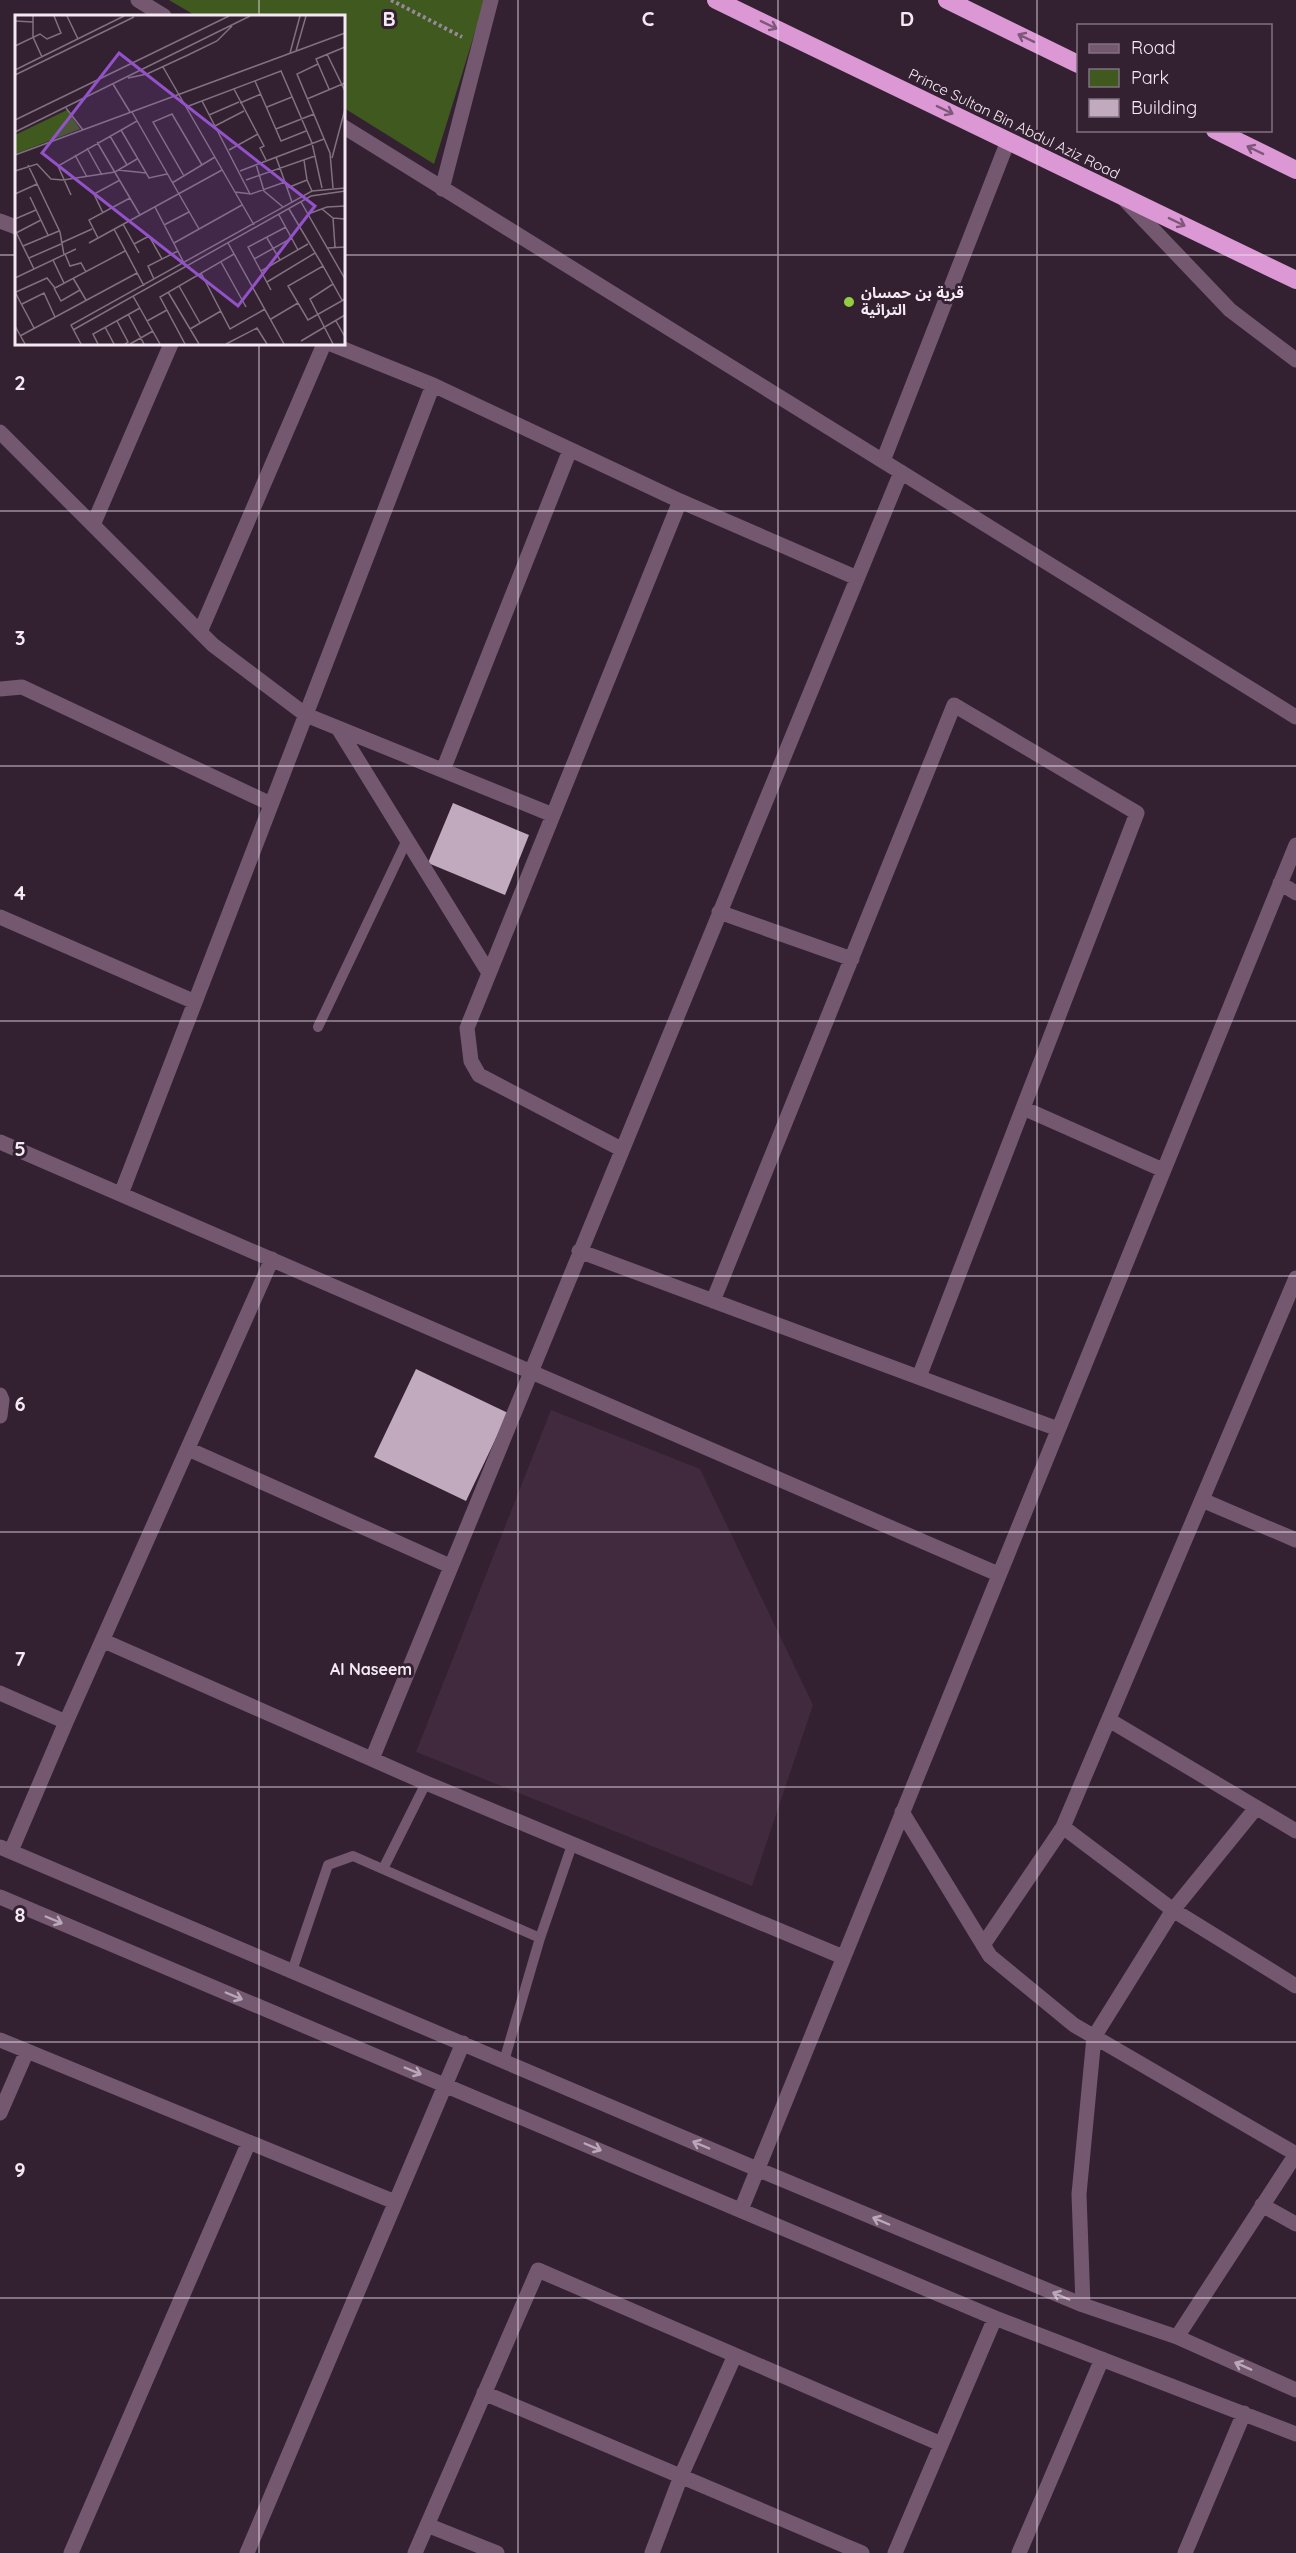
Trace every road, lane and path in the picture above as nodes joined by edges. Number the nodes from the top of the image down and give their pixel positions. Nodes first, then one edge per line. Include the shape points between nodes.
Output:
1 (138, 0) edge
2 (391, 0) edge
3 (491, 0) edge
4 (716, 0) edge
5 (947, 0) edge
6 (162, 15) edge
7 (479, 46) junction
8 (1077, 64) edge
9 (345, 128) edge
10 (1219, 132) edge
11 (1008, 141) junction
12 (1296, 170) edge
13 (442, 189) junction
14 (1121, 195) junction
15 (0, 221) edge
16 (15, 227) edge
17 (1296, 280) edge
18 (171, 345) edge
19 (324, 345) edge
20 (333, 345) edge
21 (1296, 360) edge
22 (433, 385) junction
23 (0, 432) edge
24 (570, 450) junction
25 (883, 461) junction
26 (901, 472) junction
27 (680, 501) junction
28 (93, 525) junction
29 (857, 578) junction
30 (200, 633) junction
31 (0, 689) edge
32 (306, 715) junction
33 (1296, 717) edge
34 (338, 728) junction
35 (443, 770) junction
36 (271, 804) junction
37 (553, 815) junction
38 (407, 840) junction
39 (1296, 845) edge
40 (1281, 883) junction
41 (1296, 893) edge
42 (719, 912) junction
43 (0, 917) edge
44 (852, 959) junction
45 (489, 973) junction
46 (195, 1002) junction
47 (318, 1027) dead end
48 (1023, 1108) junction
49 (0, 1142) edge
50 (621, 1149) junction
51 (1163, 1170) junction
52 (121, 1194) junction
53 (579, 1251) junction
54 (272, 1260) junction
55 (1296, 1278) edge
56 (713, 1301) junction
57 (530, 1372) junction
58 (919, 1377) junction
59 (0, 1395) edge
60 (0, 1416) edge
61 (1058, 1429) junction
62 (188, 1449) junction
63 (1202, 1500) junction
64 (1296, 1540) edge
65 (450, 1566) junction
66 (998, 1574) junction
67 (104, 1641) junction
68 (0, 1693) edge
69 (1109, 1720) junction
70 (66, 1722) junction
71 (372, 1759) junction
72 (426, 1783) junction
73 (1256, 1808) junction
74 (902, 1812) junction
75 (1063, 1827) junction
76 (1296, 1831) edge
77 (572, 1845) junction
78 (5, 1849) edge
79 (383, 1869) junction
80 (0, 1897) edge
81 (1173, 1910) junction
82 (540, 1938) junction
83 (983, 1945) junction
84 (843, 1957) junction
85 (292, 1971) junction
86 (1296, 1986) edge
87 (1094, 2037) junction
88 (0, 2040) edge
89 (463, 2043) junction
90 (27, 2051) junction
91 (504, 2061) junction
92 (445, 2085) junction
93 (0, 2113) edge
94 (249, 2142) junction
95 (1296, 2154) edge
96 (758, 2169) junction
97 (396, 2202) junction
98 (1262, 2205) junction
99 (741, 2210) junction
100 (1296, 2224) edge
101 (1083, 2305) junction
102 (994, 2318) junction
103 (1177, 2337) junction
104 (735, 2355) junction
105 (1102, 2359) junction
106 (1296, 2390) edge
107 (484, 2393) junction
108 (1244, 2414) junction
109 (1296, 2434) edge
110 (941, 2444) junction
111 (681, 2476) junction
112 (427, 2525) junction
113 (1190, 2551) edge
114 (71, 2553) edge
115 (247, 2553) edge
116 (415, 2553) edge
117 (497, 2553) edge
118 (652, 2553) edge
119 (862, 2553) edge
120 (895, 2553) edge
121 (1019, 2553) edge

1 - 6 street
2 - 7 path
3 - 7 street
4 -> 11 highway, Prince Sultan Bin Abdul Aziz Road
8 -> 5 highway
7 - 13 street
9 - 13 street
12 -> 10 highway
11 - 14 highway, Prince Sultan Bin Abdul Aziz Road
11 - 25 street
13 - 25 street
14 -> 17 highway, Prince Sultan Bin Abdul Aziz Road
14 - 21 street via 1230,310
15 - 16 street
18 - 28 street
19 - 30 street
20 - 22 street
22 - 24 street
22 - 32 street
23 - 28 street
24 - 27 street
24 - 35 street
25 - 26 street
26 - 29 street
26 - 33 street
27 - 29 street
27 - 37 street
28 - 30 street
29 - 42 street
30 - 32 street
31 - 36 street via 22,687
32 - 34 street
32 - 36 street
34 - 35 street
34 - 38 street
35 - 37 street
36 - 46 street
37 - 45 street
38 - 45 street
38 - 47 lane
39 - 40 street
40 - 41 street
40 - 51 street
42 - 44 street
42 - 50 street
43 - 46 street
44 - 48 street via 954,705 1137,813
44 - 56 street
45 - 50 street via 467,1028 471,1060 479,1075
46 - 52 street
48 - 51 street
48 - 58 street
49 - 52 street
50 - 53 street
51 - 61 street
52 - 54 street
53 - 56 street
53 - 57 street
54 - 57 street
54 - 62 street
55 - 63 street
56 - 58 street
57 - 65 street
57 - 66 street
58 - 61 street
59 - 60 street
61 - 66 street
62 - 65 street
62 - 67 street
63 - 64 street
63 - 69 street
65 - 71 street
66 - 74 street
67 - 70 street
67 - 71 street
68 - 70 street
69 - 73 street
69 - 75 street
70 - 78 street
71 - 72 street
72 - 77 street
72 - 79 lane
73 - 76 street
73 - 81 street
74 - 83 street
74 - 84 street
75 - 81 street
75 - 83 street
77 - 82 lane
77 - 84 street
78 - 85 street
79 - 82 lane
79 - 85 lane via 353,1856 328,1865
80 -> 92 street
81 - 86 street
81 - 87 street
82 - 91 lane
83 - 87 street via 990,1956
84 - 96 street
85 - 89 street
87 - 95 street
87 - 101 street via 1078,2194
88 - 90 street
89 - 91 street
89 - 92 street
90 - 93 street
90 - 94 street
96 -> 91 street
92 - 97 street
92 -> 99 street
94 - 97 street
94 - 114 street
95 - 98 street
96 - 99 street
101 -> 96 street
97 - 115 street
98 - 100 street
98 - 103 street
99 - 102 street
101 - 103 street
102 - 105 street
102 - 110 street
106 -> 103 street
104 - 107 street via 537,2270
104 - 110 street
104 - 111 street
105 - 108 street
105 - 121 street
107 - 111 street
107 - 112 street
108 - 109 street
108 - 113 street
110 - 120 street
111 - 118 street
111 - 119 street
112 - 116 street
112 - 117 street

